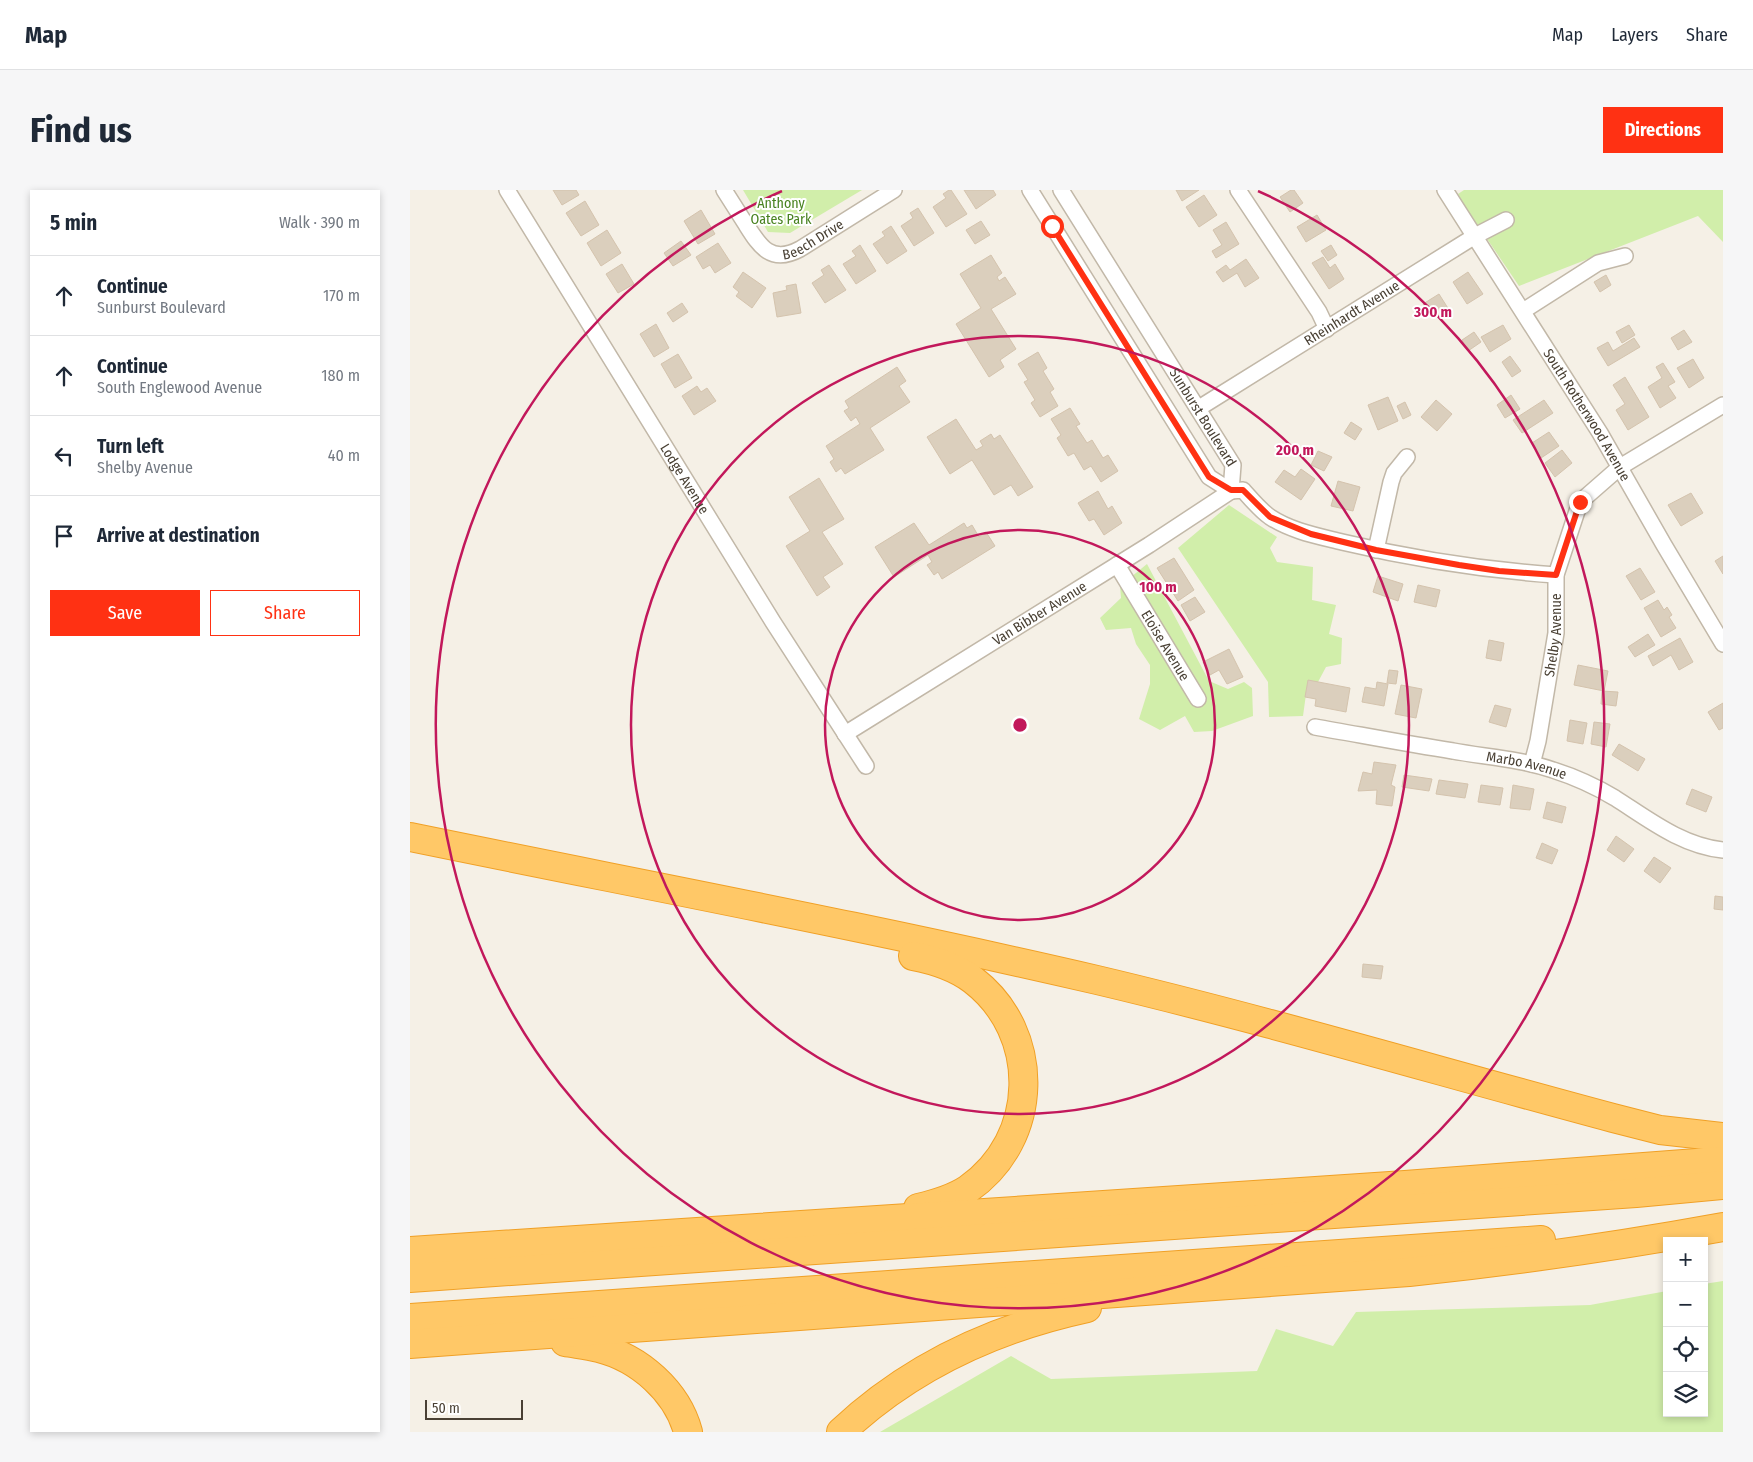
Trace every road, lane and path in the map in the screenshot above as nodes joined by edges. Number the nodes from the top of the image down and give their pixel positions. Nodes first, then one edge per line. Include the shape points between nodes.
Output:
1 (507, 190) edge
2 (724, 190) edge
3 (894, 190) edge
4 (1030, 190) edge
5 (1061, 190) edge
6 (1238, 190) edge
7 (1445, 190) edge
8 (1506, 220) dead end
9 (1475, 236) junction
10 (1625, 256) dead end
11 (1523, 311) junction
12 (1327, 329) junction
13 (1723, 405) edge
14 (1198, 408) junction
15 (1407, 457) dead end
16 (1620, 467) junction
17 (1231, 490) junction
18 (1376, 550) junction
19 (1117, 565) junction
20 (1556, 575) junction
21 (1723, 644) edge
22 (1198, 699) dead end
23 (1315, 727) dead end
24 (845, 734) junction
25 (1532, 764) junction
26 (866, 766) dead end
27 (410, 837) edge
28 (1723, 850) edge
29 (410, 852) edge
30 (1723, 1137) edge
31 (1723, 1161) edge
32 (1723, 1185) edge
33 (783, 1226) junction
34 (1723, 1226) edge
35 (410, 1250) edge
36 (410, 1278) edge
37 (1179, 1288) junction
38 (410, 1318) edge
39 (506, 1336) junction
40 (410, 1344) edge
41 (688, 1432) edge
42 (841, 1432) edge

1 - 24 street, Lodge Avenue
2 - 3 street, Beech Drive via 760,245 782,255 800,249
4 - 17 street, Sunburst Boulevard via 1209,477
5 - 14 street, Sunburst Boulevard
6 - 12 street
7 - 9 street, South Rotherwood Avenue
8 - 9 street, Rheinhardt Avenue
9 - 11 street, South Rotherwood Avenue
9 - 12 street, Rheinhardt Avenue
10 - 11 street via 1598,264
11 - 16 street, South Rotherwood Avenue
12 - 14 street, Rheinhardt Avenue
13 - 16 street, Shelby Avenue
14 - 17 street, Sunburst Boulevard via 1233,466
15 - 18 street via 1392,478
16 - 20 street, Shelby Avenue via 1580,502
16 - 21 street, South Rotherwood Avenue
17 - 18 street via 1243,490 1270,517 1285,524
17 - 19 street, Van Bibber Avenue
18 - 20 street via 1499,571
19 - 22 street, Eloise Avenue
19 - 24 street, Van Bibber Avenue
20 - 25 street, Shelby Avenue via 1556,633
23 - 25 street, Marbo Avenue
24 - 26 street, Lodge Avenue
25 - 28 street, Marbo Avenue via 1585,782 1664,830 1694,843
27 - 30 highway via 1101,981 1622,1121 1660,1130
29 - 33 highway via 930,959 973,980 995,1000 1012,1028 1021,1052 1023,1096 1013,1135 992,1167 959,1194 930,1205 889,1214
31 - 33 highway
32 - 36 highway
33 - 35 highway
34 - 37 highway via 1637,1243 1488,1264
34 - 38 highway
37 - 39 highway
37 - 42 highway via 1058,1315 990,1336 900,1384
39 - 40 highway
39 - 41 highway via 585,1345 624,1357 664,1388 680,1411

